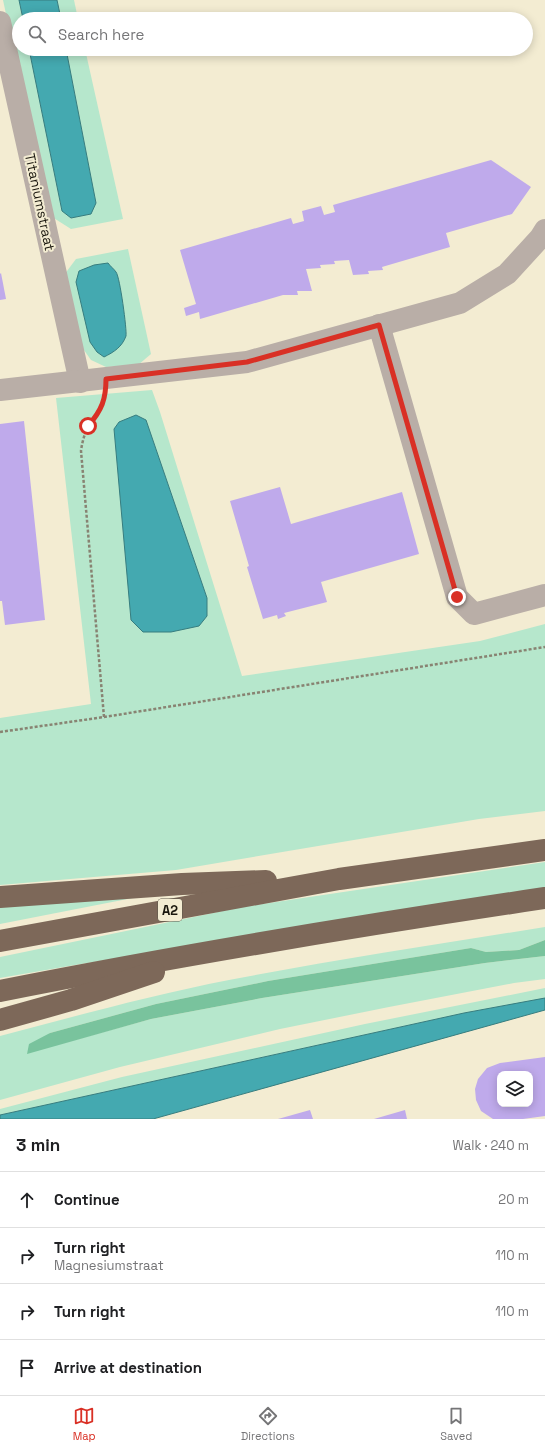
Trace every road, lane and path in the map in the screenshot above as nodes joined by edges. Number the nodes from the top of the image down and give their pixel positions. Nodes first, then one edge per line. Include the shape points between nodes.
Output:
1 (0, 22) edge
2 (545, 230) edge
3 (379, 325) junction
4 (106, 379) junction
5 (80, 382) junction
6 (0, 390) edge
7 (545, 595) edge
8 (545, 647) edge
9 (104, 717) junction
10 (0, 732) edge
11 (545, 850) edge
12 (339, 879) junction
13 (0, 897) edge
14 (545, 898) edge
15 (0, 941) edge
16 (220, 950) junction
17 (0, 991) edge
18 (0, 1020) edge

1 - 5 street, Titaniumstraat
2 - 3 street via 507,274 460,303
3 - 4 street via 247,362
3 - 7 street via 457,597 474,614
4 - 5 street
4 - 9 path via 104,402 88,426 80,452
5 - 6 street
8 - 9 path
9 - 10 path
11 - 12 highway, A2
12 - 13 highway, A2 via 182,884
12 - 15 highway, A2
14 - 16 highway
16 - 17 highway
16 - 18 highway via 71,1000

